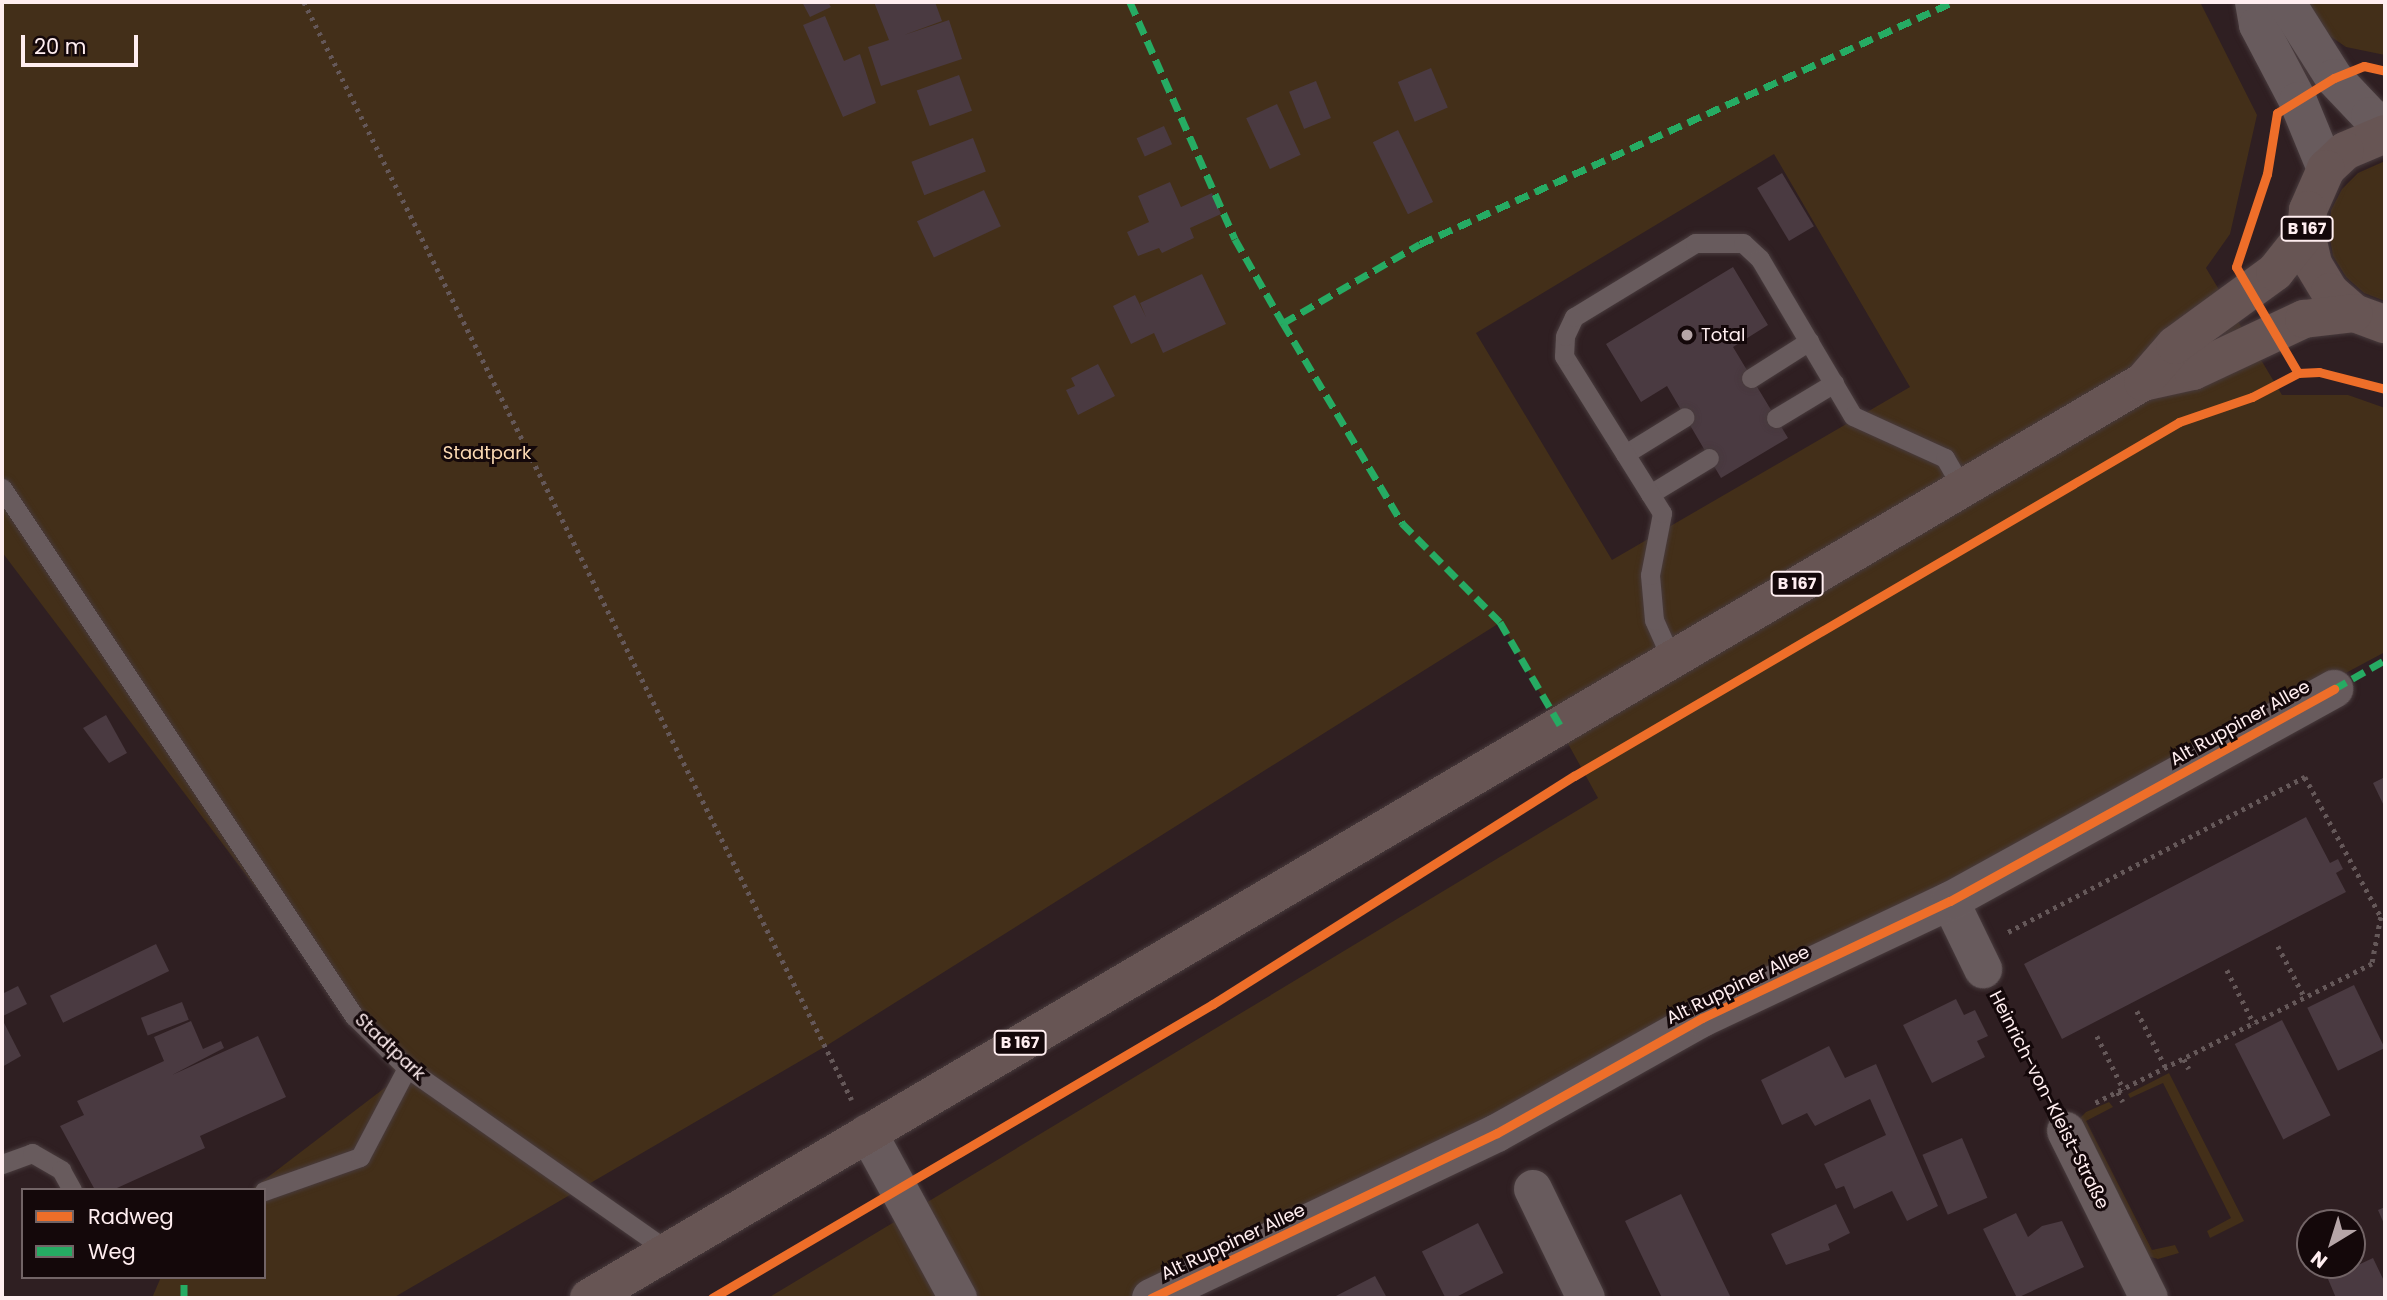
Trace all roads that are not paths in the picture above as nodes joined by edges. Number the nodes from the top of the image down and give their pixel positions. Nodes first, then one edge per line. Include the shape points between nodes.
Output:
1 (2253, 2) edge
2 (2286, 2) edge
3 (2385, 126) edge
4 (2385, 134) edge
5 (2326, 169) junction
6 (2306, 233) junction
7 (2370, 318) edge
8 (1810, 341) junction
9 (1751, 378) dead end
10 (2143, 382) junction
11 (1834, 383) junction
12 (1685, 418) dead end
13 (1776, 418) dead end
14 (1625, 454) junction
15 (1709, 458) dead end
16 (2, 488) edge
17 (1962, 488) junction
18 (1650, 494) junction
19 (1671, 658) junction
20 (2334, 690) dead end
21 (1950, 901) junction
22 (1978, 960) road end
23 (407, 1068) junction
24 (2063, 1126) road end
25 (868, 1133) junction
26 (2, 1164) edge
27 (71, 1188) edge
28 (1533, 1189) dead end
29 (266, 1190) edge
30 (668, 1251) junction
31 (589, 1298) edge
32 (958, 1298) edge
33 (1151, 1298) edge
34 (1586, 1298) edge
35 (2149, 1298) edge

1 - 5 street via 2258,25 2298,101
2 - 3 street via 2334,78
4 - 5 main road, B 167 via 2345,150
5 - 6 main road, B 167 via 2311,200
6 - 7 main road, B 167 via 2313,264 2324,283
6 - 10 main road, B 167 via 2276,272 2175,345
7 - 10 main road, B 167 via 2304,318 2193,371
8 - 9 lane
8 - 11 lane
8 - 14 lane via 1760,259 1744,243 1695,243 1574,317 1565,336 1564,356
10 - 17 main road, B 167
11 - 13 lane
11 - 17 lane via 1853,416 1945,458
12 - 14 lane
14 - 18 lane
15 - 18 lane
16 - 23 lane, Stadtpark via 354,1016
17 - 19 main road, B 167
18 - 19 lane via 1662,513 1650,575 1654,620
19 - 25 main road, B 167
20 - 21 street, Alt Ruppiner Allee
21 - 22 street
21 - 33 street, Alt Ruppiner Allee via 1702,1018 1497,1133
23 - 29 lane via 360,1157
23 - 30 lane, Stadtpark
24 - 35 street, Heinrich-von-Kleist-Straße
25 - 30 main road, B 167
25 - 32 street
26 - 27 lane via 32,1153 61,1170
28 - 34 street
30 - 31 main road, B 167

